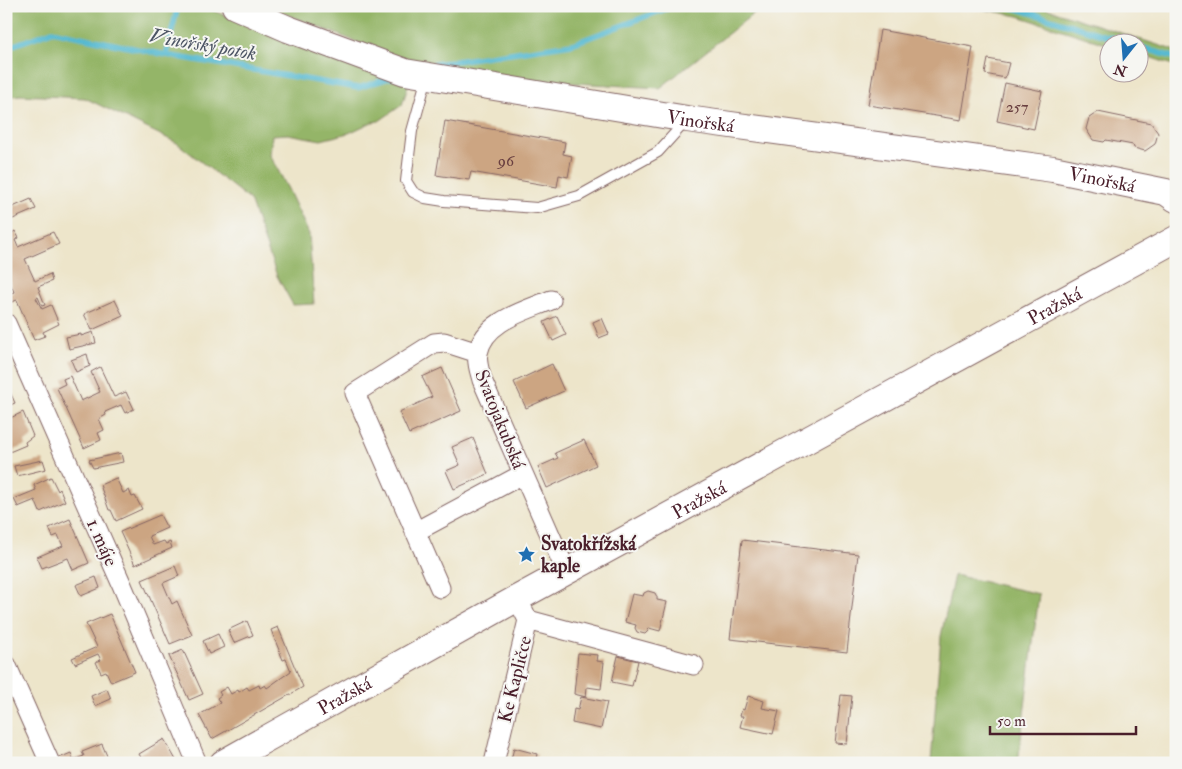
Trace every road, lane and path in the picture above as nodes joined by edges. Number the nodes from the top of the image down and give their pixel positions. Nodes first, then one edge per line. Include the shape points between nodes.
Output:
1 (235, 6) edge
2 (427, 76) junction
3 (687, 119) junction
4 (1176, 199) edge
5 (1176, 239) edge
6 (551, 300) dead end
7 (6, 323) edge
8 (478, 354) junction
9 (523, 474) junction
10 (415, 532) junction
11 (566, 571) junction
12 (440, 588) dead end
13 (523, 609) junction
14 (6, 664) edge
15 (694, 664) dead end
16 (50, 763) edge
17 (197, 763) edge
18 (223, 763) edge
19 (494, 763) edge

1 - 2 main road, Vinořská via 405,72
2 - 3 main road, Vinořská
2 - 3 lane via 412,131 406,181 412,192 435,200 536,208 579,196 658,152
3 - 4 main road, Vinořská via 1053,169 1166,192
5 - 11 main road, Pražská
6 - 8 street, Svatojakubská via 500,322 487,334
7 - 17 street, 1. máje
8 - 9 street, Svatojakubská via 482,380
8 - 10 street via 444,342 434,343 355,393
9 - 10 street
9 - 11 street, Svatojakubská
10 - 12 street
11 - 13 main road, Pražská
13 - 15 street
13 - 18 main road, Pražská
13 - 19 street, Ke Kapličce
14 - 16 street

